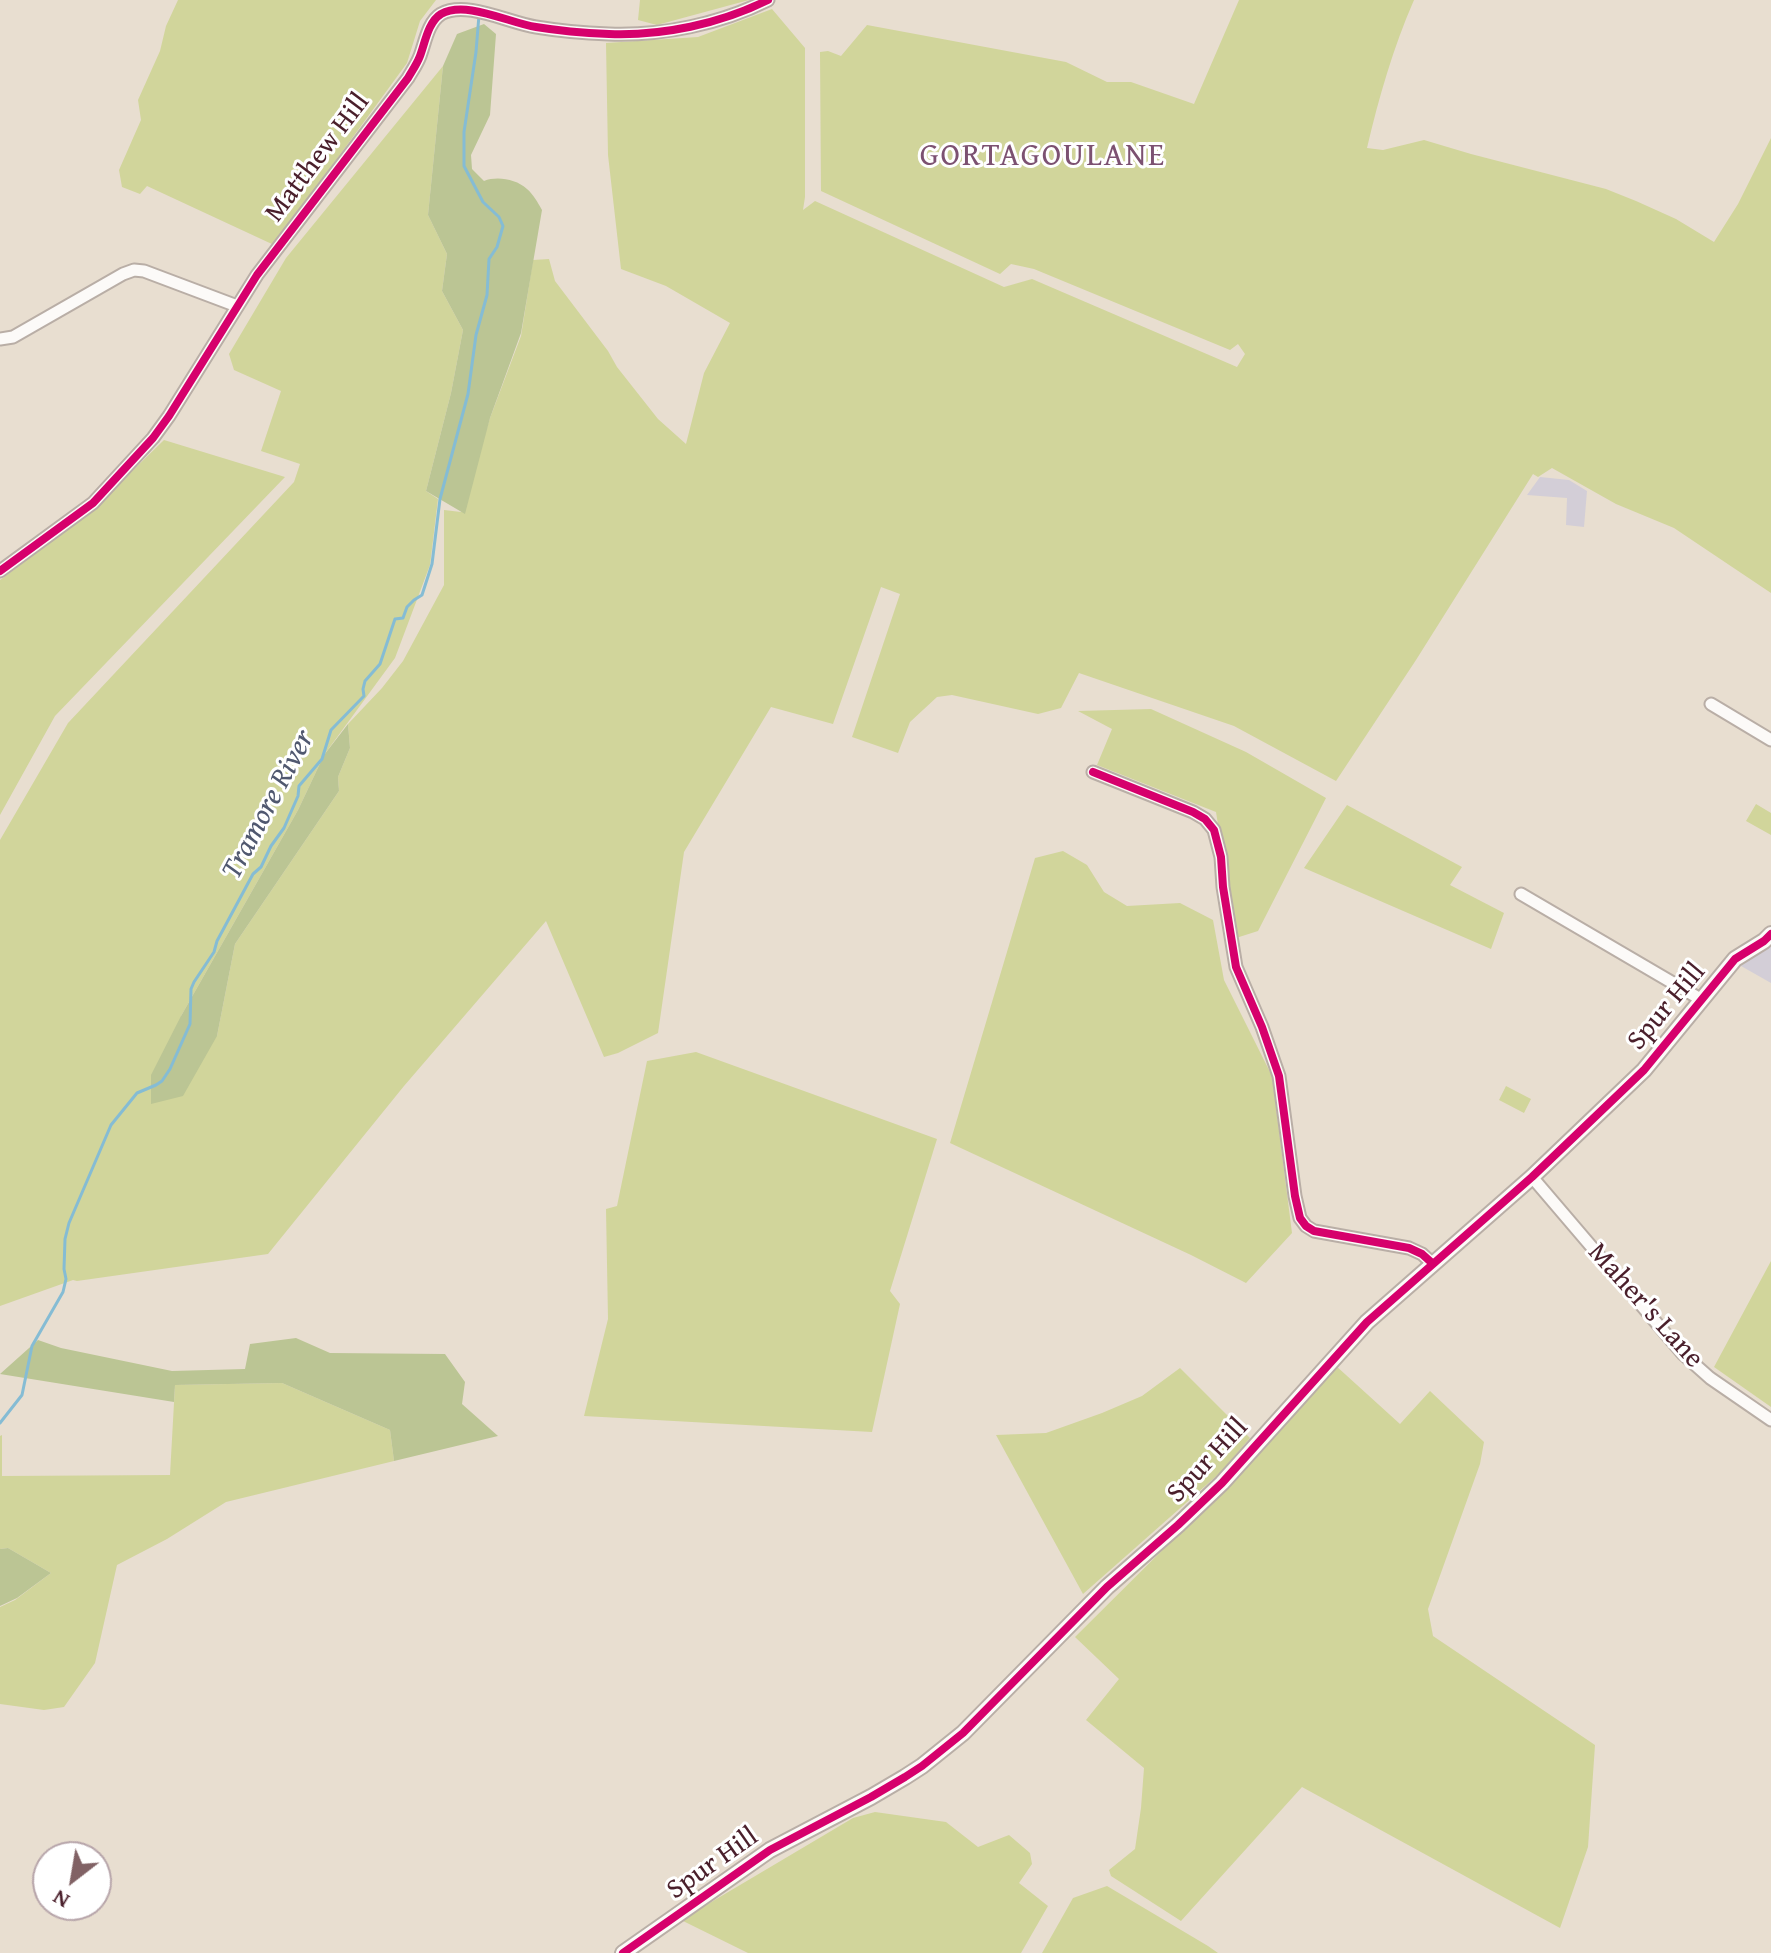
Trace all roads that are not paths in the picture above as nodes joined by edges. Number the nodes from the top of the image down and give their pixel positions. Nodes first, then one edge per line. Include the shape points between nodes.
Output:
1 (768, 0) edge
2 (237, 306) junction
3 (0, 339) edge
4 (0, 571) edge
5 (1711, 704) dead end
6 (1771, 740) edge
7 (1093, 772) dead end
8 (1521, 894) dead end
9 (1771, 934) edge
10 (1702, 1000) junction
11 (1532, 1177) junction
12 (1432, 1263) junction
13 (1771, 1420) edge
14 (623, 1953) edge

1 - 2 street, Matthew Hill via 706,23 645,33 531,27 454,9 439,14 408,78
2 - 3 street via 134,270 13,337
2 - 4 street, Matthew Hill via 153,438 93,503
5 - 6 street
7 - 12 street via 1193,812 1214,830 1236,967 1279,1076 1300,1218 1314,1231 1409,1248
8 - 10 street
9 - 10 street, Spur Hill via 1735,959
10 - 11 street, Spur Hill via 1644,1070
11 - 12 street, Spur Hill
11 - 13 street, Maher's Lane via 1683,1354
12 - 14 street, Spur Hill via 1367,1322 1222,1483 1107,1587 963,1733 905,1777 770,1850

